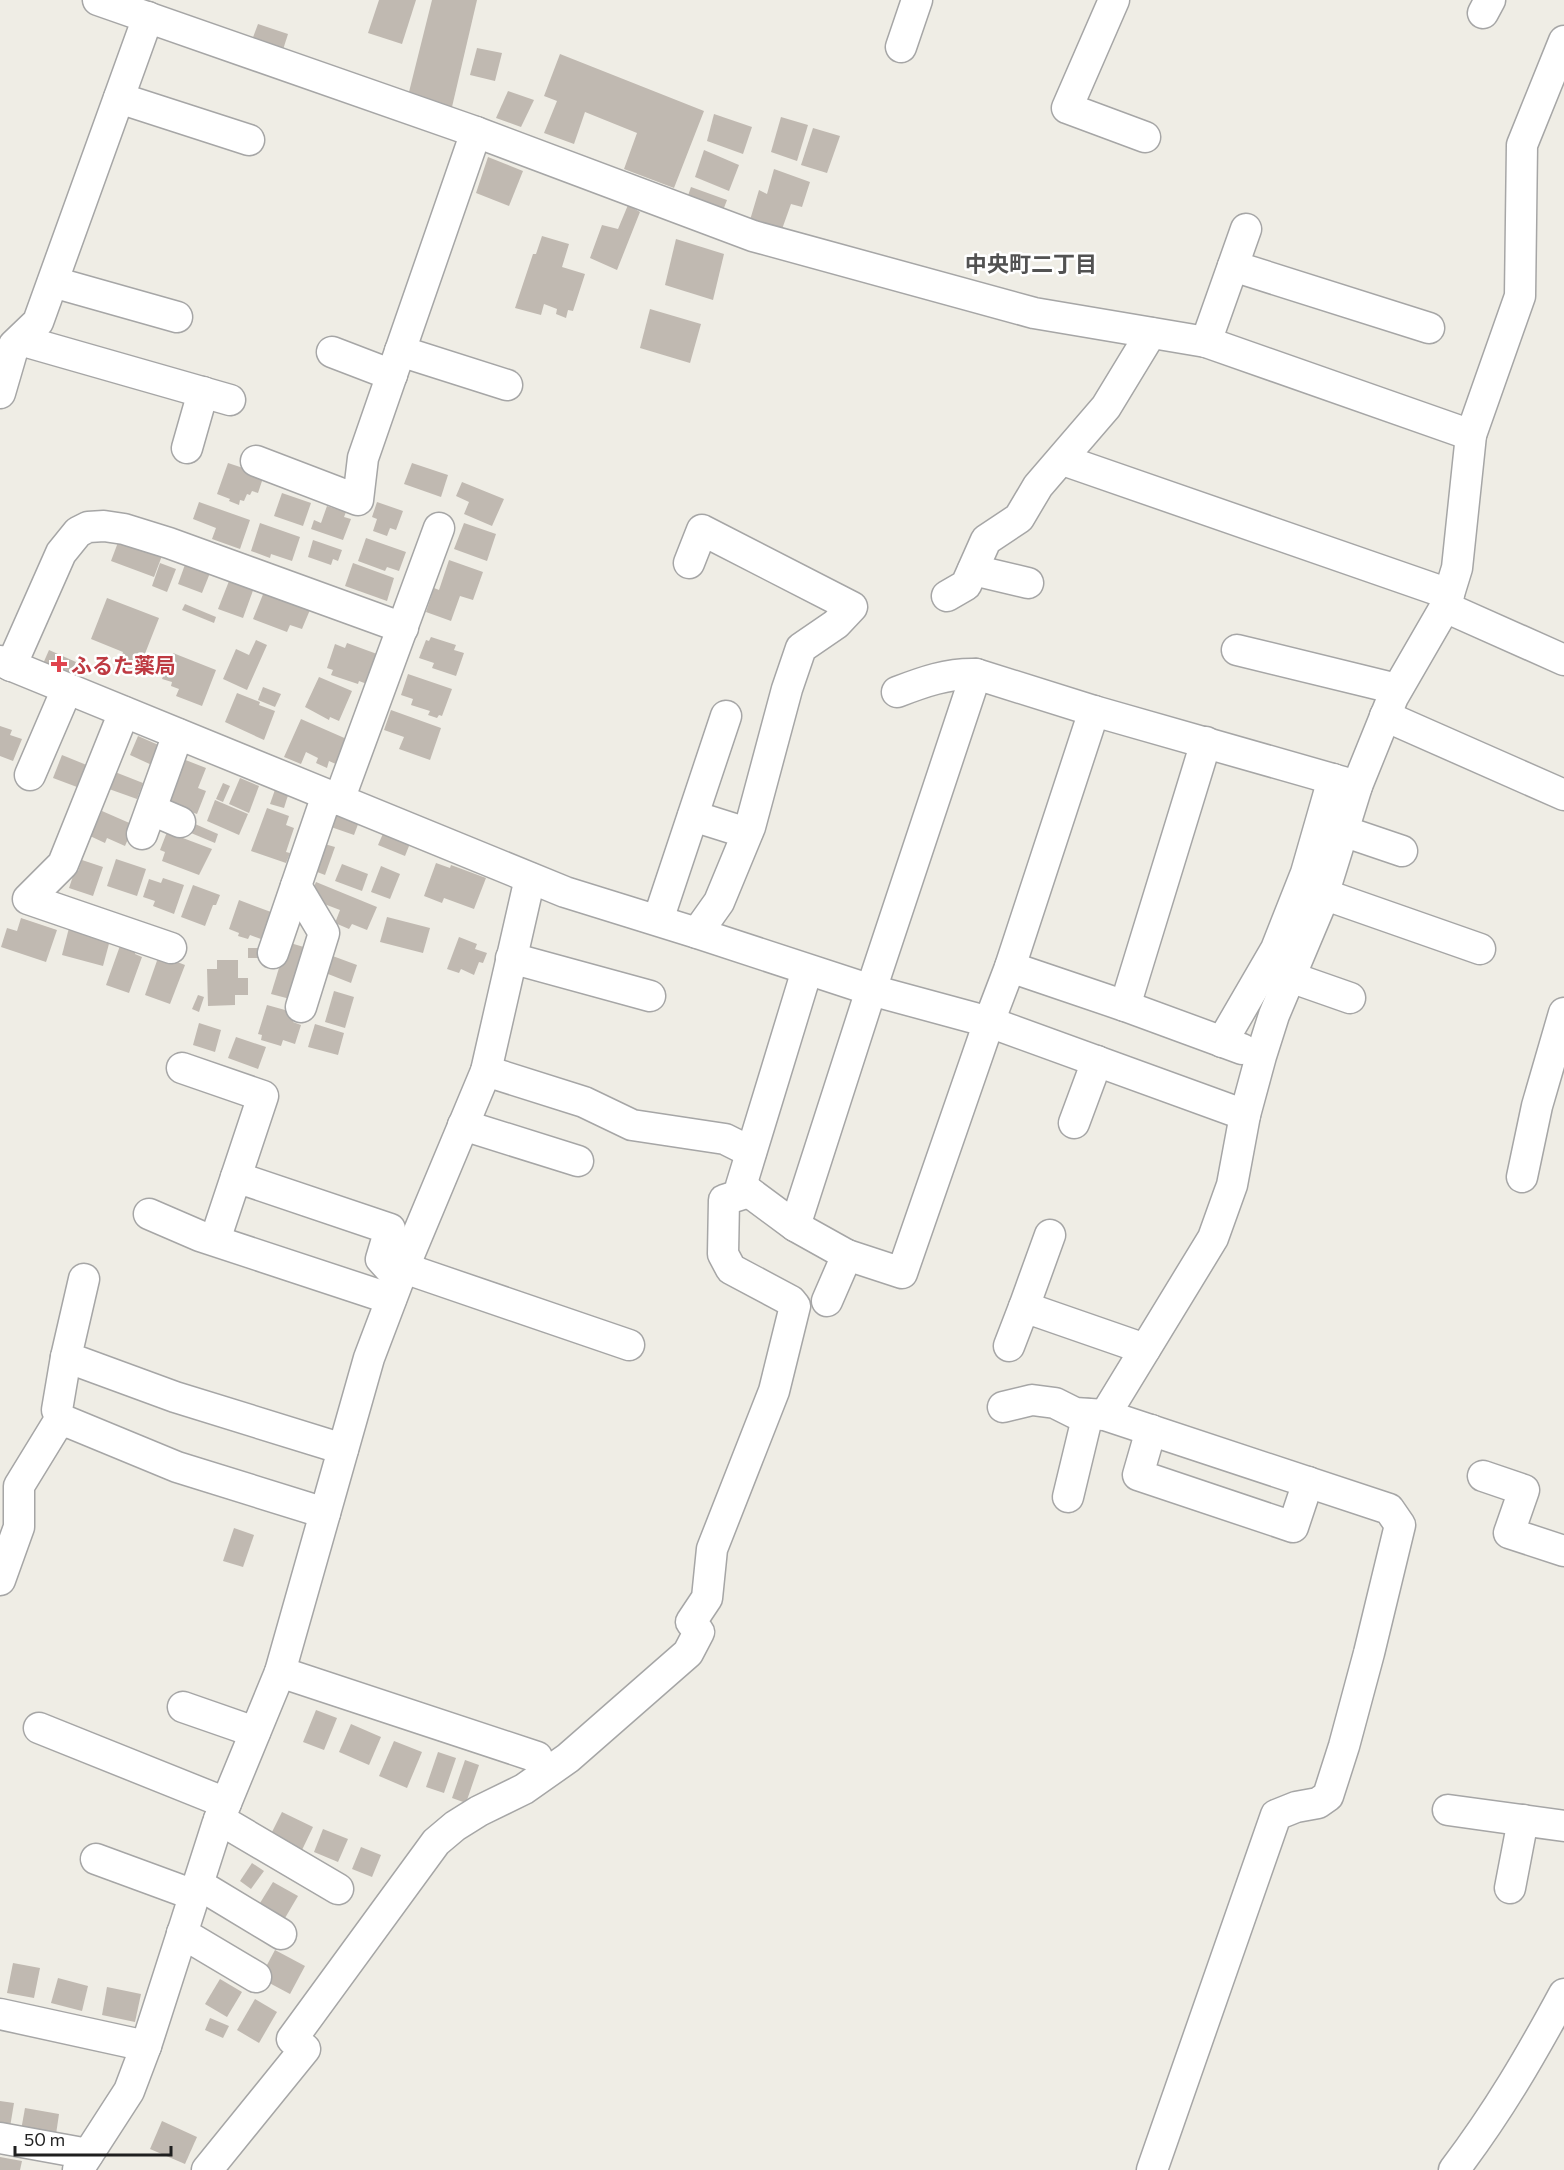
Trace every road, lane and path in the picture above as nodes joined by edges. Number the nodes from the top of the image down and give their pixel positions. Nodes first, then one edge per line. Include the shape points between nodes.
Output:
1 (917, 0) edge
2 (1114, 0) edge
3 (123, 6) edge
4 (1564, 41) edge
5 (901, 47) dead end
6 (119, 98) junction
7 (476, 132) junction
8 (1145, 137) dead end
9 (249, 140) dead end
10 (1246, 229) dead end
11 (1233, 266) junction
12 (53, 282) junction
13 (177, 317) dead end
14 (1429, 328) dead end
15 (1151, 333) junction
16 (20, 340) junction
17 (1206, 342) junction
18 (332, 352) dead end
19 (396, 363) junction
20 (507, 386) dead end
21 (0, 393) edge
22 (1471, 435) junction
23 (187, 448) dead end
24 (1063, 460) junction
25 (256, 461) dead end
26 (440, 528) dead end
27 (689, 563) dead end
28 (973, 570) junction
29 (1028, 583) dead end
30 (947, 596) dead end
31 (1447, 601) junction
32 (403, 628) junction
33 (1237, 650) dead end
34 (1564, 660) edge
35 (3, 664) edge
36 (976, 674) junction
37 (67, 689) junction
38 (897, 692) dead end
39 (1391, 703) junction
40 (1094, 711) junction
41 (124, 712) junction
42 (726, 716) dead end
43 (178, 734) junction
44 (1206, 742) junction
45 (30, 775) dead end
46 (1345, 783) junction
47 (1564, 795) edge
48 (333, 798) junction
49 (693, 816) junction
50 (180, 822) dead end
51 (1343, 831) junction
52 (747, 833) junction
53 (1402, 851) dead end
54 (530, 878) junction
55 (296, 886) junction
56 (1323, 894) junction
57 (658, 921) junction
58 (697, 933) junction
59 (171, 948) dead end
60 (1480, 949) dead end
61 (273, 952) dead end
62 (511, 958) junction
63 (1010, 967) junction
64 (807, 970) junction
65 (1290, 977) junction
66 (870, 990) junction
67 (650, 996) dead end
68 (1350, 998) dead end
69 (1125, 1006) junction
70 (301, 1007) dead end
71 (1564, 1016) edge
72 (989, 1022) junction
73 (1222, 1042) junction
74 (1261, 1056) junction
75 (1097, 1061) junction
76 (182, 1068) dead end
77 (486, 1071) junction
78 (1245, 1115) junction
79 (1074, 1123) dead end
80 (463, 1125) junction
81 (751, 1152) junction
82 (578, 1161) dead end
83 (236, 1177) junction
84 (1522, 1178) dead end
85 (749, 1192) junction
86 (149, 1214) dead end
87 (795, 1226) junction
88 (1050, 1235) dead end
89 (214, 1240) junction
90 (847, 1255) junction
91 (84, 1279) dead end
92 (398, 1282) junction
93 (828, 1301) dead end
94 (1024, 1307) junction
95 (628, 1346) dead end
96 (1009, 1346) dead end
97 (1145, 1349) junction
98 (66, 1357) junction
99 (1003, 1407) dead end
100 (57, 1410) dead end
101 (1096, 1414) junction
102 (1151, 1430) junction
103 (343, 1449) junction
104 (1483, 1476) dead end
105 (1308, 1482) junction
106 (1068, 1497) dead end
107 (325, 1513) junction
108 (1564, 1551) edge
109 (0, 1580) edge
110 (280, 1672) junction
111 (183, 1707) dead end
112 (39, 1728) dead end
113 (255, 1732) junction
114 (537, 1757) dead end
115 (1448, 1810) dead end
116 (222, 1811) junction
117 (1523, 1821) junction
118 (1564, 1826) edge
119 (96, 1859) dead end
120 (1510, 1888) dead end
121 (196, 1889) junction
122 (338, 1889) dead end
123 (183, 1933) junction
124 (281, 1934) dead end
125 (256, 1977) dead end
126 (1564, 1994) edge
127 (0, 2014) edge
128 (146, 2046) junction
129 (0, 2138) edge
130 (83, 2162) edge
131 (207, 2170) edge
132 (1152, 2170) edge
133 (1454, 2170) edge

1 - 5 street
2 - 8 street via 1067,108
3 - 6 street
3 - 7 street
4 - 22 street via 1522,145 1520,296
6 - 9 street
6 - 12 street
7 - 15 street via 753,236 1034,313
7 - 19 street
10 - 11 street
11 - 14 street
11 - 17 street
12 - 13 street
12 - 16 street via 38,322
15 - 17 street
15 - 24 street via 1106,407
16 - 21 street via 14,345
16 - 23 street via 216,396
17 - 22 street
18 - 19 street
19 - 20 street
19 - 25 street via 363,458 358,500
22 - 31 street via 1457,568
24 - 28 street via 1038,486 1020,518 986,540
24 - 31 street
26 - 32 street
27 - 52 street via 702,530 852,607 836,624 801,648
28 - 29 street
28 - 30 street via 966,585
31 - 34 street
31 - 39 street
32 - 35 street via 169,543 124,529 88,526 61,553
32 - 48 street
33 - 39 street
35 - 37 street
36 - 38 street via 959,673
36 - 40 street
36 - 66 street
37 - 41 street
37 - 45 street
39 - 46 street
39 - 47 street
40 - 44 street
40 - 63 street
41 - 43 street
41 - 59 street via 63,864 28,899
42 - 49 street
43 - 48 street
43 - 50 street via 147,822
44 - 46 street
44 - 69 street
46 - 51 street
46 - 73 street via 1276,950
48 - 54 street
48 - 55 street
49 - 52 street
49 - 57 street
51 - 53 street
51 - 56 street
52 - 58 street via 719,902
54 - 57 street
54 - 62 street
55 - 61 street
55 - 70 street via 324,933
56 - 60 street
56 - 65 street
57 - 58 street
58 - 64 street
62 - 67 street
62 - 77 street
63 - 69 street
63 - 72 street
64 - 66 street
64 - 81 street
65 - 68 street
65 - 74 street
66 - 72 street
66 - 87 street
69 - 73 street
71 - 84 street
72 - 75 street
72 - 90 street via 902,1273
73 - 74 street
74 - 78 street
75 - 78 street
75 - 79 street
76 - 83 street via 263,1096
77 - 80 street
77 - 81 street via 584,1102 632,1125 725,1139
78 - 97 street via 1232,1185 1213,1238
80 - 82 street
80 - 92 street
81 - 85 street via 741,1186
83 - 89 street
83 - 92 street via 390,1229 381,1259
85 - 87 street
85 - 131 street via 724,1200 723,1254 731,1269 795,1306 774,1391 712,1549 706,1598 691,1622 699,1632 688,1653 568,1758 524,1790 479,1811 436,1842 292,2038 305,2049
86 - 89 street
87 - 90 street
88 - 94 street
89 - 92 street
90 - 93 street
91 - 98 street
92 - 95 street
92 - 103 street via 369,1358
94 - 96 street
94 - 97 street
97 - 101 street
98 - 100 street
98 - 103 street
99 - 101 street via 1032,1400 1055,1403 1075,1413
101 - 102 street
101 - 106 street
102 - 105 street
102 - 105 street via 1138,1475 1293,1527
103 - 107 street
104 - 108 street via 1524,1490 1509,1533
105 - 132 street via 1389,1509 1400,1525 1328,1796 1318,1803 1276,1815
107 - 109 street via 177,1467 68,1422 57,1425 19,1486 19,1527
107 - 110 street
110 - 113 street
110 - 114 street
111 - 113 street
112 - 116 street
113 - 116 street
115 - 117 street
116 - 121 street
116 - 122 street
117 - 118 street
117 - 120 street
119 - 121 street
121 - 123 street
121 - 124 street
123 - 125 street
123 - 128 street
126 - 133 street via 1520,2074
127 - 128 street
128 - 130 street via 129,2091
129 - 130 street

